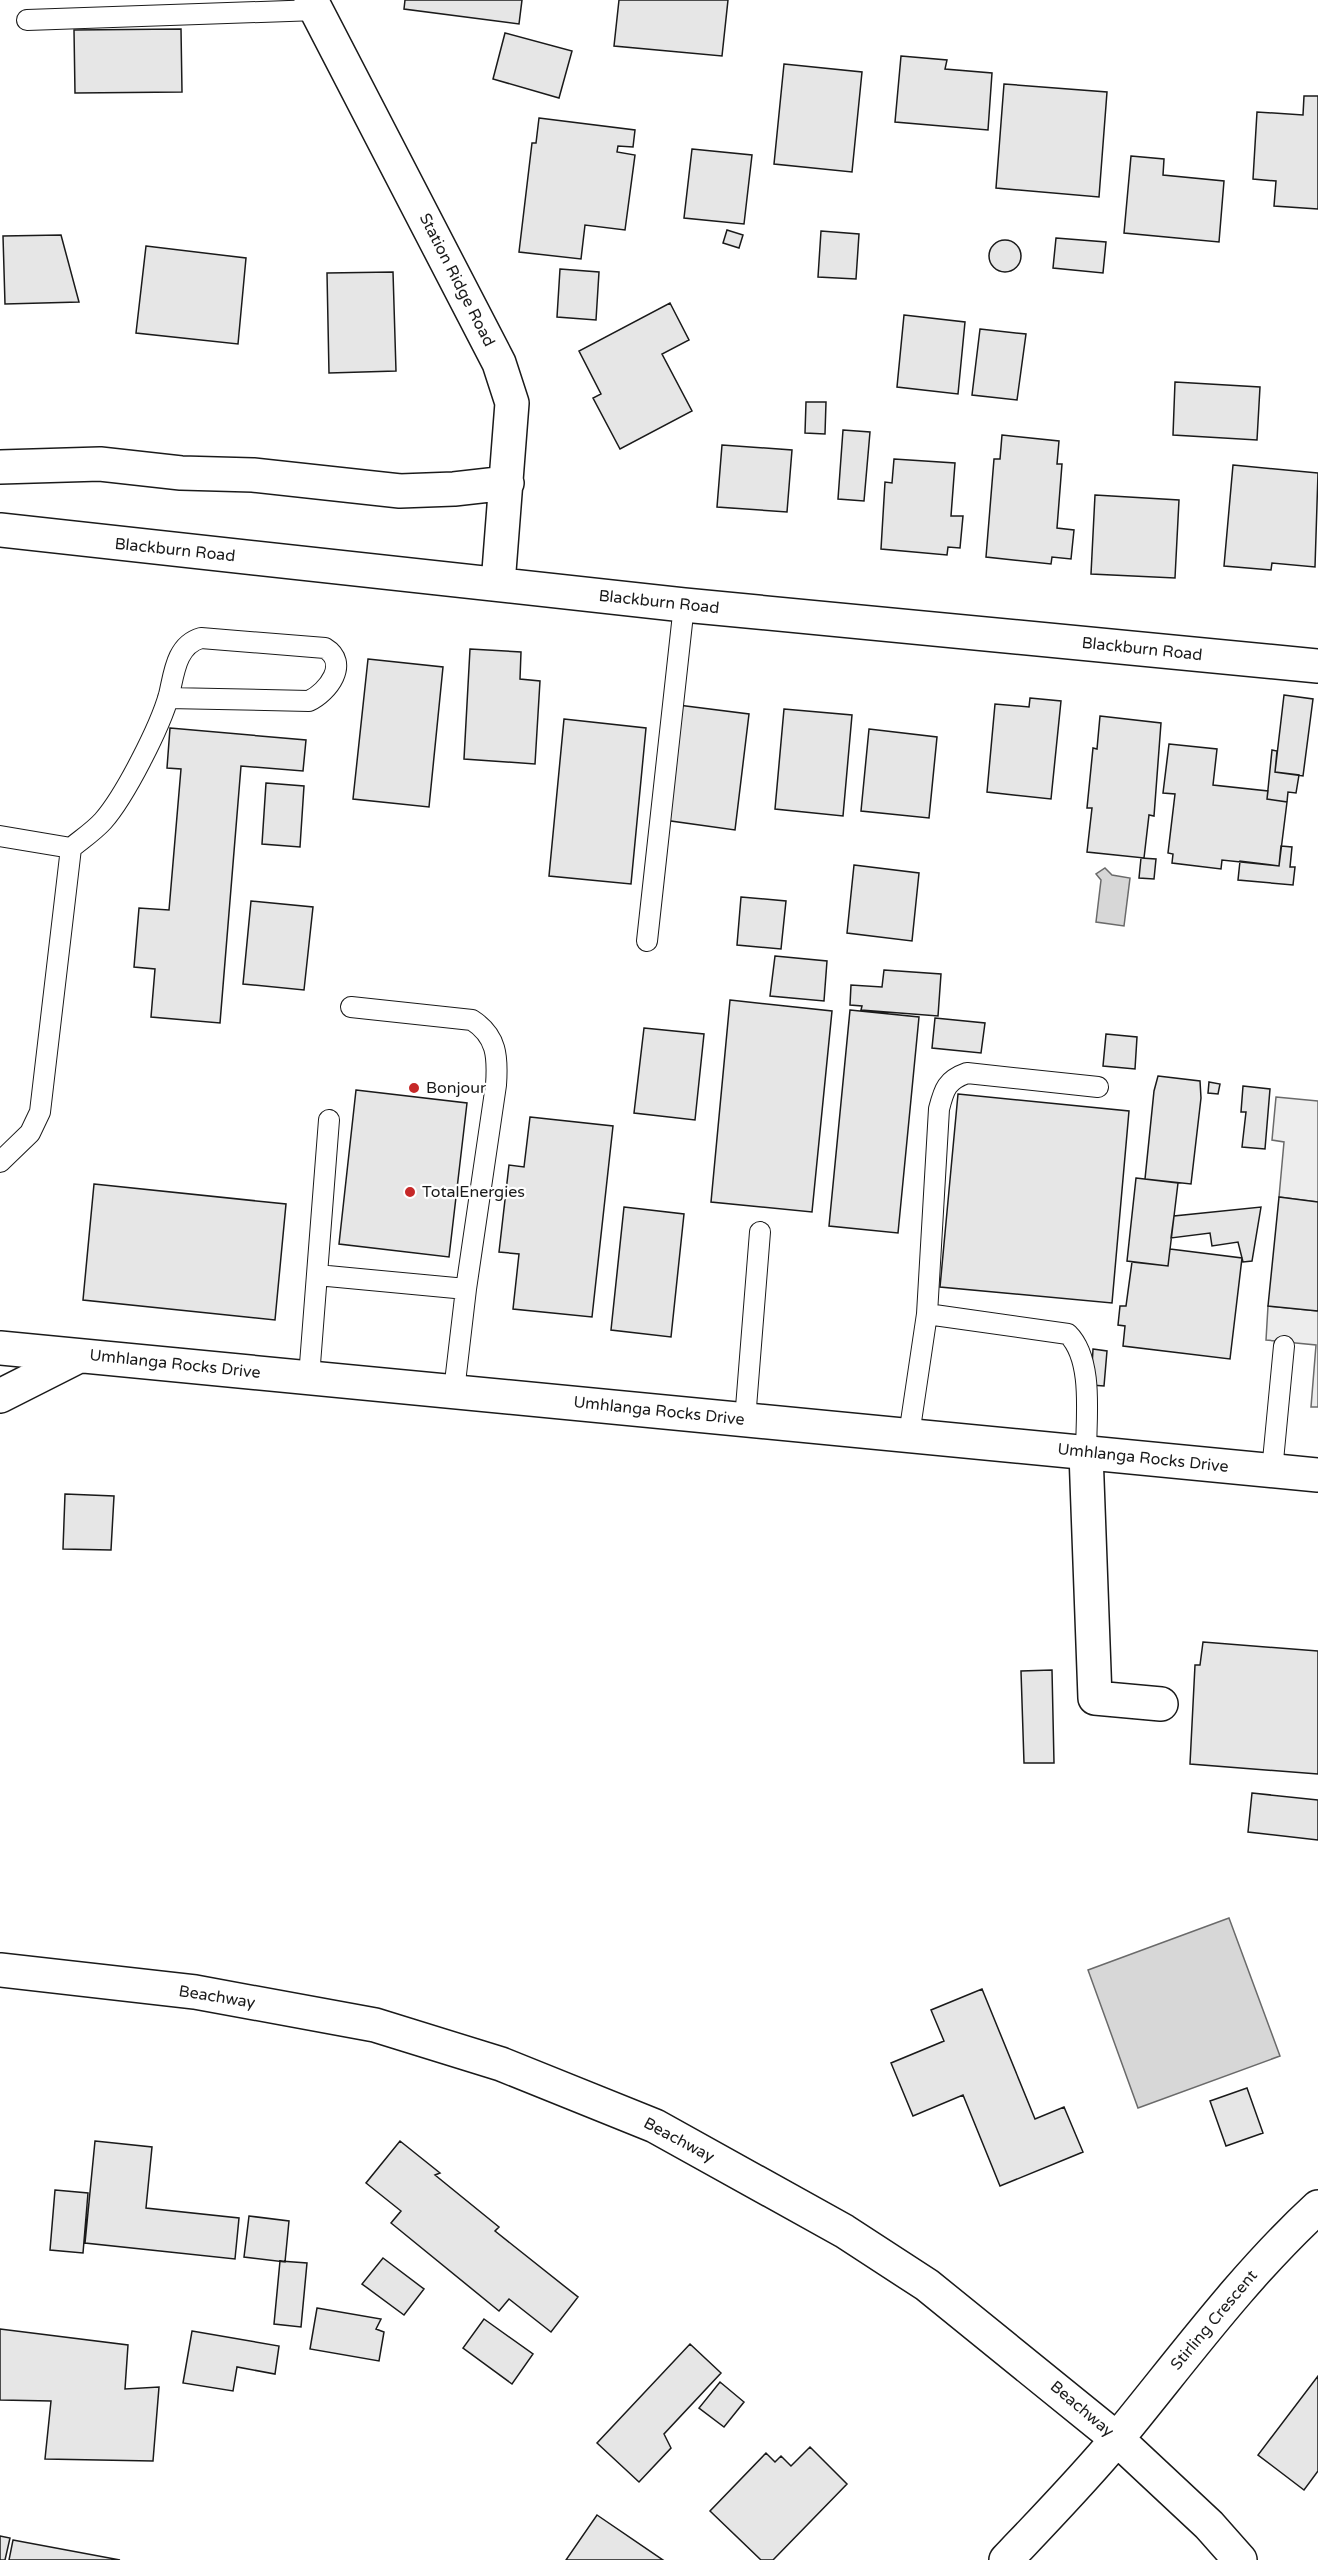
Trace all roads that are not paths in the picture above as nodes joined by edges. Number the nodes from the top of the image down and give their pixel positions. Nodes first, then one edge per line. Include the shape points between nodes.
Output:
1 (314, 5) edge
2 (27, 20) dead end
3 (0, 467) edge
4 (507, 483) junction
5 (0, 530) edge
6 (498, 584) junction
7 (684, 604) junction
8 (1318, 666) edge
9 (168, 698) junction
10 (0, 836) edge
11 (71, 848) junction
12 (647, 941) dead end
13 (351, 1008) dead end
14 (1098, 1088) dead end
15 (329, 1120) dead end
16 (0, 1162) edge
17 (760, 1232) dead end
18 (317, 1275) junction
19 (466, 1289) junction
20 (927, 1314) junction
21 (1284, 1346) dead end
22 (0, 1348) edge
23 (80, 1355) junction
24 (309, 1377) junction
25 (454, 1391) junction
26 (0, 1396) edge
27 (745, 1420) junction
28 (909, 1435) junction
29 (1086, 1453) junction
30 (1272, 1471) junction
31 (1318, 1475) edge
32 (1161, 1704) dead end
33 (0, 1970) edge
34 (1318, 2207) edge
35 (1117, 2439) junction
36 (1006, 2560) edge
37 (1240, 2560) edge

1 - 2 lane
1 - 4 street, Station Ridge Road via 500,363 512,403
3 - 4 street via 100,464 400,491
4 - 6 street, Station Ridge Road
5 - 6 street, Blackburn Road
6 - 7 street, Blackburn Road
7 - 8 street, Blackburn Road
7 - 12 lane
9 - 9 lane via 177,658 193,640 201,638 325,648 332,652 335,661 333,680 319,697 309,701
9 - 11 lane via 144,752 104,821
10 - 11 lane
11 - 16 lane via 40,1112 30,1133
13 - 19 lane via 472,1020 494,1041 498,1062 496,1085
14 - 20 lane via 967,1073 944,1087 939,1109
15 - 18 lane
17 - 27 lane
18 - 19 lane
18 - 24 lane
19 - 25 lane
20 - 28 lane
20 - 29 lane via 1068,1334 1085,1366
21 - 30 lane
22 - 23 street, Umhlanga Rocks Drive
23 - 24 street, Umhlanga Rocks Drive
23 - 26 street
24 - 25 street, Umhlanga Rocks Drive
25 - 27 street, Umhlanga Rocks Drive
27 - 28 street, Umhlanga Rocks Drive
28 - 29 street, Umhlanga Rocks Drive
29 - 30 street, Umhlanga Rocks Drive
29 - 32 street via 1095,1698
30 - 31 street, Umhlanga Rocks Drive
33 - 35 street, Beachway via 195,1992 375,2025 501,2064 655,2126 844,2230 927,2285
34 - 35 street, Stirling Crescent via 1284,2238
35 - 36 street, Stirling Crescent
35 - 37 street, Beachway via 1209,2525

